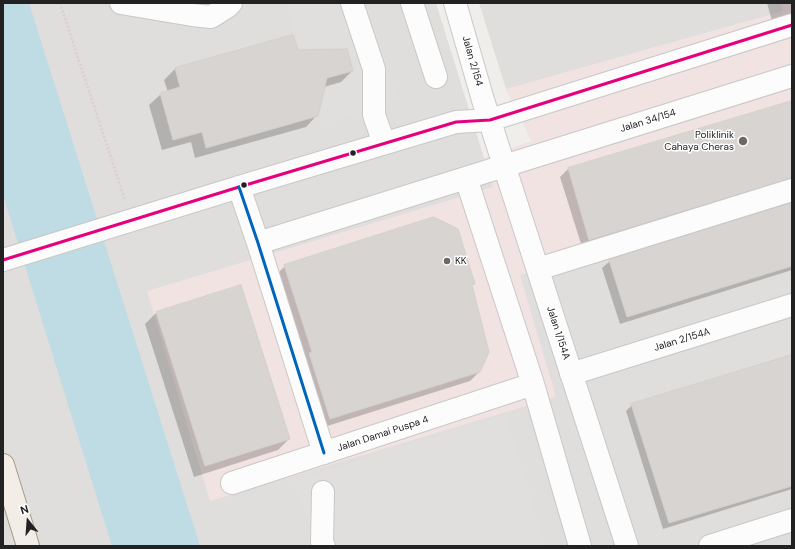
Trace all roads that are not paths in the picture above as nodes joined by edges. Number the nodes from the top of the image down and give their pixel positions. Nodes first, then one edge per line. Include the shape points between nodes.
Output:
1 (121, 3) edge
2 (231, 3) edge
3 (352, 3) edge
4 (412, 3) edge
5 (455, 3) edge
6 (792, 25) edge
7 (792, 76) edge
8 (436, 77) dead end
9 (490, 120) junction
10 (384, 143) junction
11 (505, 166) junction
12 (466, 178) junction
13 (239, 187) junction
14 (792, 190) edge
15 (258, 243) junction
16 (3, 260) edge
17 (538, 269) junction
18 (792, 305) edge
19 (571, 374) junction
20 (533, 384) junction
21 (324, 453) junction
22 (3, 465) edge
23 (232, 483) dead end
24 (323, 492) dead end
25 (792, 520) edge
26 (28, 546) edge
27 (324, 546) edge
28 (580, 546) edge
29 (627, 546) edge
30 (710, 546) edge

1 - 2 street via 211,17
3 - 10 street via 374,70 374,115
4 - 8 street
5 - 9 street, Jalan 2/154
6 - 9 street
7 - 11 street, Jalan 34/154
9 - 10 street via 456,122
9 - 11 street, Jalan 1/154A
10 - 13 street
11 - 12 street, Jalan 34/154
11 - 17 street, Jalan 1/154A
12 - 15 street, Jalan 34/154
12 - 20 street
13 - 15 street
13 - 16 street
14 - 17 street
15 - 21 street
17 - 19 street, Jalan 1/154A
18 - 19 street, Jalan 2/154A
19 - 29 street, Jalan 1/154A
20 - 21 street, Jalan Damai Puspa 4
20 - 28 street
21 - 23 street, Jalan Damai Puspa 4
22 - 26 main road
24 - 27 street
25 - 30 street

